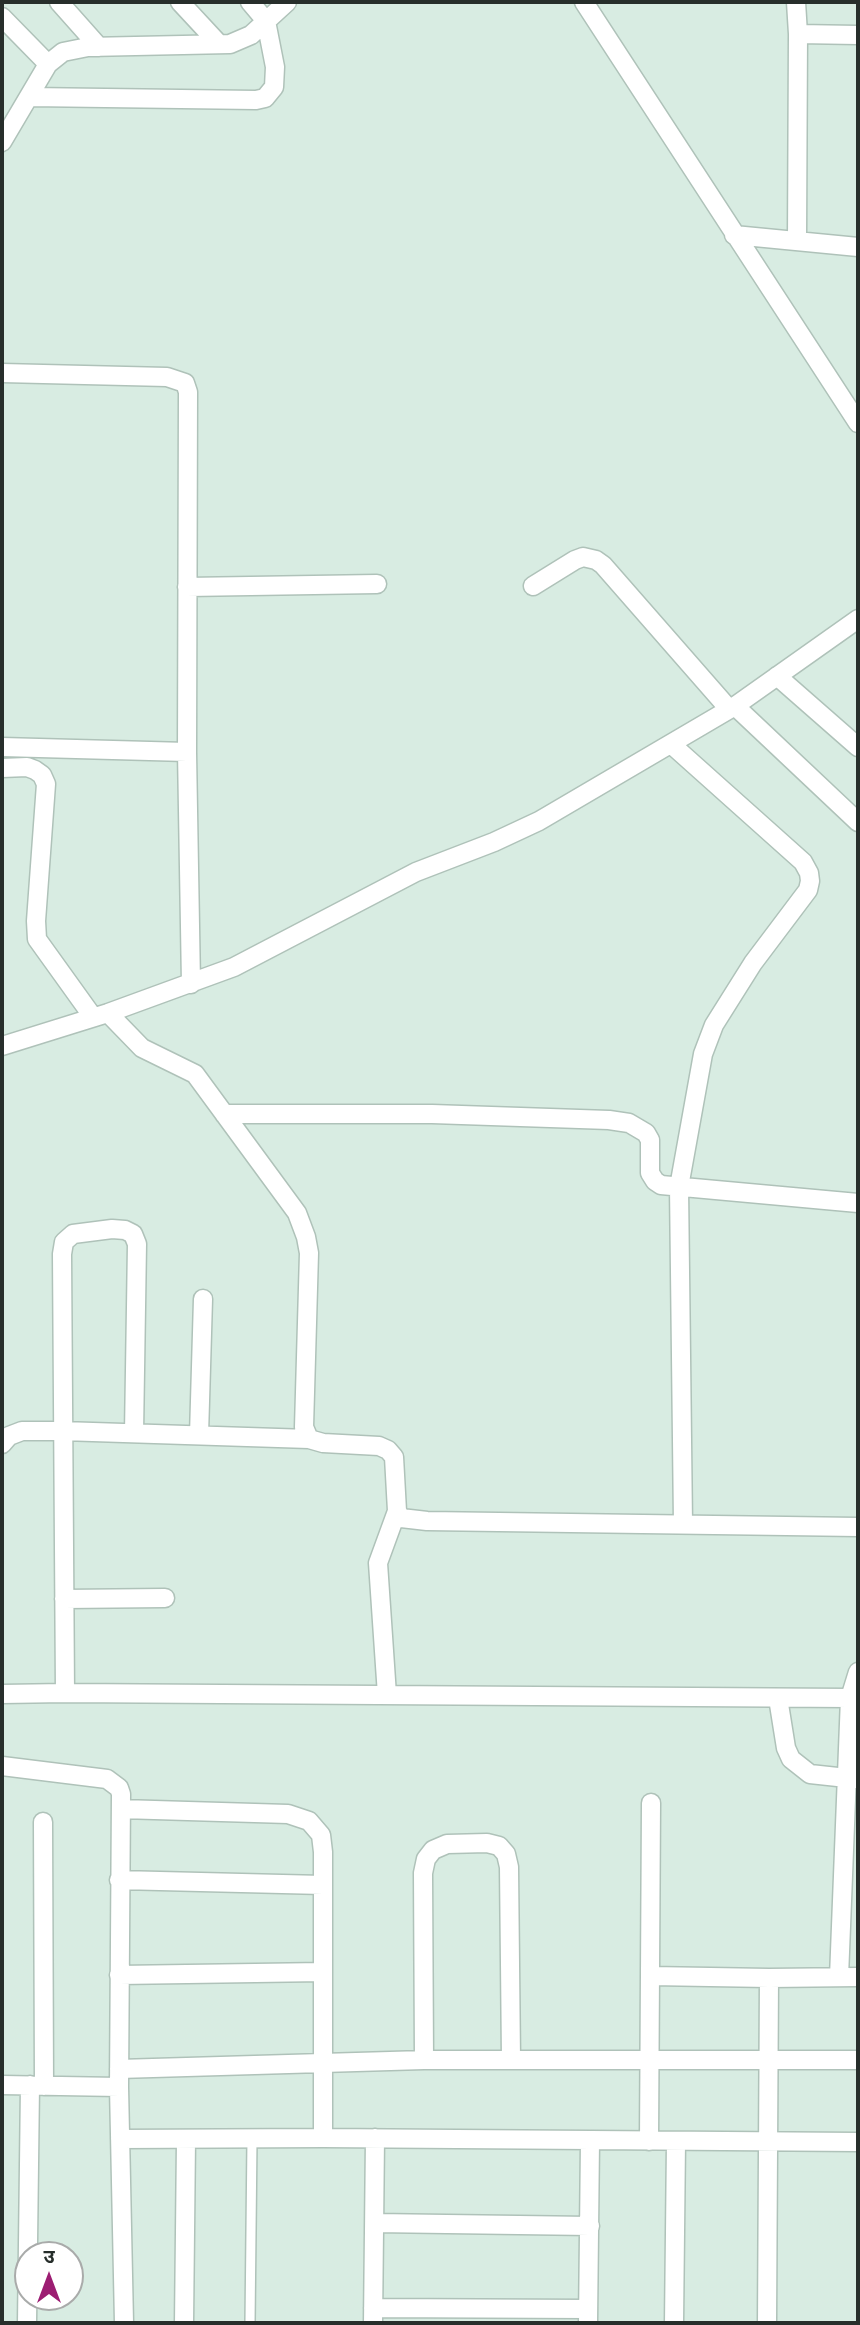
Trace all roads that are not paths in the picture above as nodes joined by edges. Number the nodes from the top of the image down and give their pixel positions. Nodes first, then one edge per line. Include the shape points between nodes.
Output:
1 (59, 2) edge
2 (180, 2) edge
3 (250, 2) edge
4 (288, 2) edge
5 (584, 2) edge
6 (796, 2) edge
7 (2, 17) edge
8 (266, 21) junction
9 (798, 34) junction
10 (858, 35) edge
11 (219, 44) junction
12 (99, 47) junction
13 (48, 65) junction
14 (30, 97) junction
15 (2, 142) edge
16 (734, 235) junction
17 (797, 240) junction
18 (858, 247) edge
19 (2, 373) edge
20 (858, 423) edge
21 (377, 584) dead end
22 (533, 586) dead end
23 (187, 587) junction
24 (855, 627) edge
25 (777, 677) junction
26 (732, 707) junction
27 (671, 744) junction
28 (2, 747) edge
29 (858, 747) edge
30 (187, 752) junction
31 (2, 768) edge
32 (858, 822) edge
33 (191, 984) junction
34 (100, 1015) junction
35 (2, 1046) edge
36 (223, 1114) junction
37 (679, 1187) junction
38 (858, 1203) edge
39 (203, 1299) dead end
40 (62, 1431) junction
41 (134, 1433) junction
42 (199, 1436) junction
43 (309, 1439) junction
44 (2, 1444) edge
45 (397, 1511) junction
46 (683, 1524) junction
47 (858, 1527) edge
48 (164, 1598) dead end
49 (64, 1599) junction
50 (858, 1672) edge
51 (65, 1693) junction
52 (2, 1694) edge
53 (387, 1695) junction
54 (778, 1698) junction
55 (850, 1698) junction
56 (2, 1766) edge
57 (852, 1779) edge
58 (651, 1803) dead end
59 (121, 1810) junction
60 (43, 1822) dead end
61 (119, 1880) junction
62 (323, 1885) junction
63 (323, 1972) junction
64 (119, 1975) junction
65 (651, 1976) junction
66 (839, 1977) junction
67 (858, 1977) edge
68 (769, 1978) junction
69 (649, 2058) junction
70 (424, 2060) junction
71 (511, 2060) junction
72 (769, 2060) junction
73 (858, 2060) edge
74 (323, 2064) junction
75 (119, 2078) junction
76 (2, 2085) edge
77 (37, 2085) junction
78 (323, 2138) junction
79 (375, 2138) junction
80 (120, 2139) junction
81 (252, 2139) junction
82 (186, 2140) junction
83 (590, 2141) junction
84 (649, 2141) junction
85 (676, 2142) junction
86 (768, 2143) junction
87 (858, 2143) edge
88 (375, 2223) junction
89 (590, 2226) junction
90 (373, 2316) edge
91 (588, 2316) edge
92 (27, 2323) edge
93 (124, 2323) edge
94 (184, 2323) edge
95 (250, 2323) edge
96 (674, 2323) edge
97 (767, 2323) edge

1 - 12 street
2 - 11 street
3 - 8 street
4 - 8 street
5 - 16 street
6 - 9 street
7 - 13 street
8 - 11 street via 240,41
8 - 14 street via 275,78 265,98
9 - 10 street
9 - 17 street
11 - 12 street
12 - 13 street via 62,52
13 - 14 street
14 - 15 street
16 - 17 street
16 - 20 street
17 - 18 street
19 - 23 street via 167,377 185,383
21 - 23 street
22 - 26 street via 575,560 596,560
23 - 30 street
24 - 25 street
25 - 26 street
25 - 29 street
26 - 27 street
26 - 32 street
27 - 33 street via 539,821 416,872 234,967
27 - 37 street via 803,862 810,881 713,1025 703,1054
28 - 30 street
30 - 33 street
31 - 34 street via 27,767 42,775 46,784 37,939
33 - 34 street
34 - 35 street
34 - 36 street via 142,1048 195,1074
36 - 37 street via 432,1114 629,1123 650,1140 652,1178
36 - 43 street via 297,1213 306,1237 304,1427
37 - 38 street
37 - 46 street
39 - 42 street
40 - 41 street
40 - 41 street via 64,1242 73,1234 112,1229 133,1234 137,1244
40 - 44 street via 22,1432
40 - 49 street
41 - 42 street
42 - 43 street
43 - 45 street via 388,1450 394,1457
45 - 46 street via 401,1518 427,1521
45 - 53 street via 378,1563
46 - 47 street
48 - 49 street
49 - 51 street
50 - 55 street
51 - 52 street
51 - 53 street
53 - 54 street
54 - 55 street
54 - 57 street via 791,1759 810,1774
55 - 57 street
56 - 59 street via 107,1779 119,1788
57 - 66 street
58 - 65 street
59 - 61 street
59 - 62 street via 288,1814 309,1821 321,1835
60 - 77 street
61 - 62 street
61 - 64 street
62 - 63 street
63 - 64 street
63 - 74 street
64 - 75 street
65 - 68 street
65 - 69 street
66 - 67 street
66 - 68 street
68 - 72 street
69 - 71 street
69 - 72 street
69 - 84 street
70 - 71 street
70 - 71 street via 426,1859 447,1844 487,1843 499,1846 509,1867
70 - 74 street
72 - 73 street
72 - 86 street
74 - 75 street
74 - 78 street
75 - 77 street
75 - 80 street
76 - 77 street
77 - 92 street
78 - 79 street
78 - 81 street
79 - 83 street
79 - 88 street
80 - 82 street
80 - 93 street
81 - 82 street
81 - 95 lane
82 - 94 street
83 - 84 street
83 - 89 street
84 - 85 street
85 - 86 street
85 - 96 street
86 - 87 street
86 - 97 street
88 - 89 street
88 - 90 street
89 - 91 street
90 - 91 street

